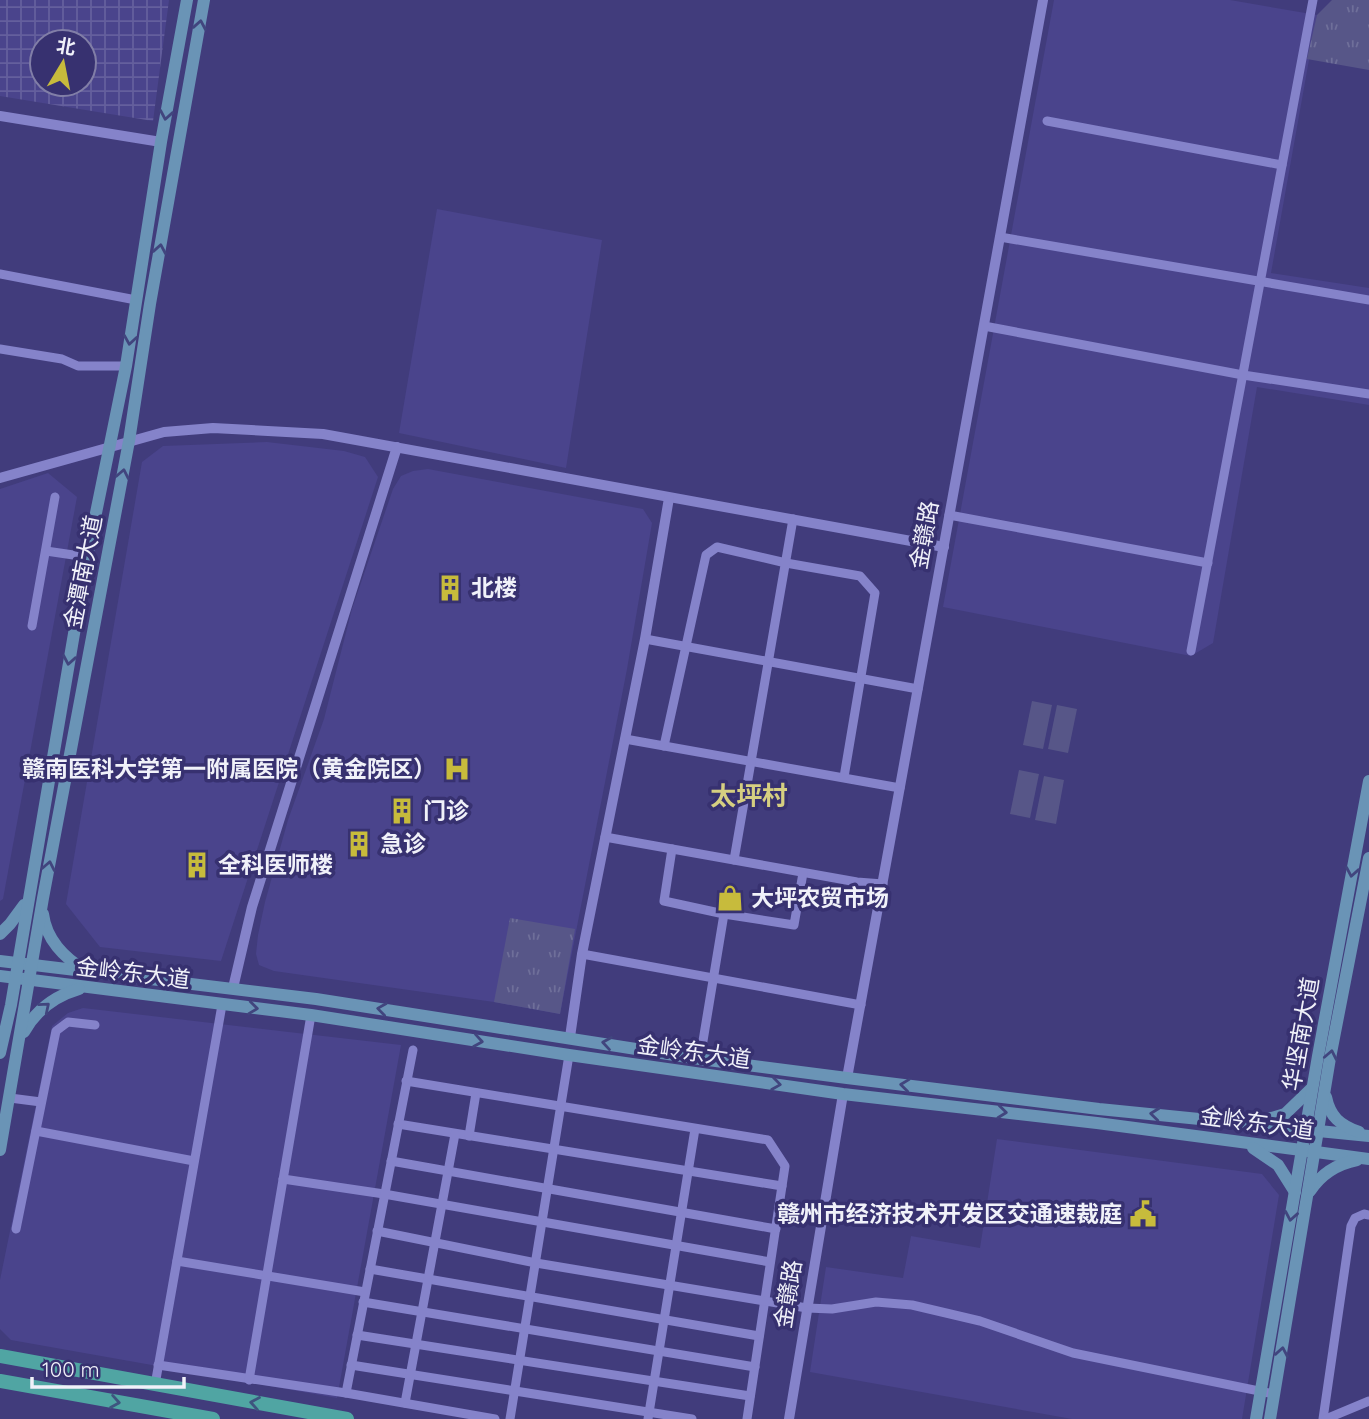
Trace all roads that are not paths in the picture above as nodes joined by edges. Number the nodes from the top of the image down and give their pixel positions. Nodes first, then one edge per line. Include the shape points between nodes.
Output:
1 (187, 0) edge
2 (204, 0) edge
3 (1043, 0) edge
4 (1313, 0) edge
5 (0, 117) edge
6 (1047, 121) dead end
7 (161, 142) junction
8 (1283, 165) junction
9 (1000, 236) junction
10 (0, 274) edge
11 (1260, 283) junction
12 (136, 300) junction
13 (1369, 300) edge
14 (984, 326) junction
15 (0, 349) edge
16 (126, 366) junction
17 (1243, 375) junction
18 (1369, 394) edge
19 (129, 441) junction
20 (109, 446) junction
21 (397, 447) junction
22 (0, 478) edge
23 (55, 497) dead end
24 (669, 498) junction
25 (950, 515) junction
26 (793, 519) junction
27 (944, 547) junction
28 (46, 551) junction
29 (87, 557) junction
30 (786, 563) junction
31 (1208, 563) junction
32 (32, 626) dead end
33 (645, 639) junction
34 (685, 646) junction
35 (1191, 651) dead end
36 (769, 662) junction
37 (860, 678) junction
38 (918, 689) junction
39 (625, 739) junction
40 (664, 746) junction
41 (751, 761) junction
42 (844, 777) junction
43 (1369, 781) edge
44 (900, 788) junction
45 (606, 837) junction
46 (672, 849) junction
47 (1369, 858) edge
48 (734, 860) junction
49 (803, 873) junction
50 (883, 884) junction
51 (28, 895) junction
52 (43, 898) junction
53 (724, 914) junction
54 (0, 933) edge
55 (582, 954) junction
56 (0, 961) edge
57 (17, 963) junction
58 (31, 964) junction
59 (92, 973) junction
60 (0, 976) edge
61 (713, 978) junction
62 (15, 979) junction
63 (29, 980) junction
64 (167, 982) junction
65 (84, 988) junction
66 (233, 988) junction
67 (166, 998) junction
68 (222, 1005) junction
69 (861, 1005) junction
70 (0, 1008) edge
71 (311, 1015) junction
72 (6, 1021) junction
73 (95, 1025) dead end
74 (570, 1037) junction
75 (19, 1042) junction
76 (412, 1050) dead end
77 (0, 1053) edge
78 (569, 1055) junction
79 (700, 1059) junction
80 (847, 1078) junction
81 (406, 1081) junction
82 (1319, 1089) junction
83 (476, 1093) junction
84 (843, 1094) junction
85 (9, 1098) junction
86 (41, 1102) junction
87 (563, 1107) junction
88 (1099, 1109) junction
89 (1097, 1123) junction
90 (398, 1124) junction
91 (1247, 1124) junction
92 (695, 1129) junction
93 (36, 1131) junction
94 (1312, 1131) junction
95 (455, 1133) junction
96 (469, 1136) junction
97 (1369, 1136) edge
98 (1244, 1143) junction
99 (0, 1150) edge
100 (556, 1150) junction
101 (1309, 1152) junction
102 (1367, 1159) edge
103 (194, 1161) junction
104 (391, 1161) junction
105 (448, 1171) junction
106 (688, 1171) junction
107 (283, 1179) junction
108 (782, 1186) junction
109 (549, 1189) junction
110 (1295, 1193) junction
111 (384, 1194) junction
112 (1308, 1195) junction
113 (442, 1204) junction
114 (681, 1212) junction
115 (1369, 1215) edge
116 (544, 1222) junction
117 (16, 1229) dead end
118 (776, 1229) junction
119 (377, 1231) junction
120 (435, 1244) junction
121 (676, 1246) junction
122 (177, 1261) junction
123 (770, 1262) junction
124 (536, 1263) junction
125 (370, 1269) junction
126 (267, 1275) junction
127 (428, 1279) junction
128 (669, 1284) junction
129 (364, 1297) junction
130 (531, 1297) junction
131 (765, 1301) junction
132 (807, 1308) junction
133 (422, 1312) junction
134 (664, 1320) junction
135 (526, 1329) junction
136 (357, 1335) junction
137 (759, 1336) junction
138 (416, 1344) junction
139 (659, 1351) junction
140 (0, 1356) edge
141 (520, 1360) junction
142 (158, 1365) junction
143 (351, 1365) junction
144 (755, 1367) junction
145 (410, 1374) junction
146 (248, 1380) junction
147 (0, 1381) edge
148 (654, 1381) junction
149 (155, 1385) junction
150 (515, 1391) junction
151 (1260, 1391) junction
152 (346, 1393) junction
153 (1274, 1394) junction
154 (750, 1396) junction
155 (1369, 1401) edge
156 (405, 1403) junction
157 (164, 1415) edge
158 (648, 1416) edge
159 (213, 1419) edge
160 (347, 1419) edge
161 (495, 1419) edge
162 (510, 1419) edge
163 (692, 1419) edge
164 (747, 1419) edge
165 (789, 1419) edge
166 (1255, 1419) edge
167 (1270, 1419) edge
168 (1325, 1419) edge

1 -> 7 main road, 金潭南大道
19 -> 2 main road, 金潭南大道
3 - 9 street, 金赣路
4 - 8 street
5 - 7 street
6 - 8 street
7 - 12 main road, 金潭南大道
8 - 11 street
9 - 11 street
9 - 14 street, 金赣路
10 - 12 street
11 - 13 street
11 - 17 street
12 -> 16 main road, 金潭南大道
14 - 17 street
14 - 25 street, 金赣路
15 - 16 street via 78,366
16 - 20 main road, 金潭南大道
17 - 18 street
17 - 31 street
19 - 20 street
19 - 21 street via 164,432 213,428 323,434
52 -> 19 main road, 金潭南大道
20 - 22 street
20 - 29 main road, 金潭南大道
21 - 24 street
21 - 66 street via 252,907
23 - 28 street
24 - 26 street
24 - 33 street
25 - 27 street, 金赣路
25 - 31 street
26 - 27 street
26 - 30 street
27 - 38 street, 金赣路
28 - 29 street
28 - 32 street
29 -> 51 main road, 金潭南大道
30 - 34 street via 717,547 706,555
30 - 36 street
30 - 37 street via 860,576 875,593
31 - 35 street
33 - 34 street
33 - 39 street
34 - 36 street
34 - 40 street
36 - 37 street
36 - 41 street
37 - 38 street
37 - 42 street
38 - 44 street, 金赣路
39 - 40 street
39 - 45 street
40 - 41 street
41 - 42 street
41 - 48 street
42 - 44 street
43 -> 82 main road, 华坚南大道
44 - 50 street, 金赣路
45 - 46 street
45 - 55 street
46 - 48 street
46 - 53 street via 664,901
82 -> 47 main road, 华坚南大道
48 - 49 street
49 - 50 street
49 - 53 street via 794,925
50 - 69 street, 金赣路
51 - 54 main road
51 - 57 main road, 金潭南大道
52 - 58 main road, 金潭南大道
52 - 59 main road via 43,918 54,943
53 - 61 street
55 - 61 street
55 - 74 street
56 - 57 main road, 金岭东大道
57 - 58 main road, 金岭东大道
57 - 62 main road, 金潭南大道
58 - 59 main road, 金岭东大道
58 - 63 main road, 金潭南大道
59 - 64 main road, 金岭东大道
60 - 62 main road, 金岭东大道
61 - 69 street
61 - 79 street
62 - 63 main road, 金岭东大道
62 - 72 main road, 金潭南大道
63 - 65 main road, 金岭东大道
63 - 75 main road, 金潭南大道
64 - 66 main road, 金岭东大道
64 - 67 main road
65 - 67 main road, 金岭东大道
75 -> 65 main road via 41,1010 56,998
74 -> 66 main road, 金岭东大道
67 - 68 main road, 金岭东大道
68 -> 71 main road, 金岭东大道
68 - 103 street
69 - 80 street, 金赣路
70 - 72 main road
71 -> 78 main road, 金岭东大道
71 - 107 street
72 - 77 main road, 金潭南大道
73 - 86 street via 68,1022 56,1031
79 -> 74 main road, 金岭东大道
75 - 85 main road, 金潭南大道
76 - 81 street
78 -> 84 main road, 金岭东大道
78 - 87 street
79 - 80 main road, 金岭东大道
88 -> 80 main road, 金岭东大道
81 - 83 street
81 - 90 street
82 - 91 main road via 1285,1114
82 - 94 main road, 华坚南大道
82 - 97 main road via 1332,1116
83 - 87 street
83 - 96 street
84 -> 89 main road, 金岭东大道
84 - 132 street, 金赣路
85 - 86 street
85 - 99 main road, 金潭南大道
86 - 93 street
87 - 92 street
87 - 100 street
88 - 89 main road
91 -> 88 main road, 金岭东大道
89 - 98 main road, 金岭东大道
90 - 95 street
90 - 104 street
91 - 94 main road, 金岭东大道
92 - 106 street
92 - 108 street via 768,1140 785,1166
93 - 103 street
93 - 117 street
94 - 97 main road, 金岭东大道
94 - 101 main road, 华坚南大道
95 - 96 street
95 - 105 street
96 - 100 street
98 - 101 main road, 金岭东大道
98 - 110 main road via 1278,1165
100 - 106 street
100 - 109 street
101 - 102 main road, 金岭东大道
101 - 110 main road, 华坚南大道
101 - 112 main road, 华坚南大道
102 - 112 main road via 1328,1172
103 - 122 street
104 - 105 street
104 - 111 street
105 - 109 street
105 - 113 street
106 - 108 street
106 - 114 street
107 - 111 street
107 - 126 street
108 - 118 street
109 - 114 street
109 - 116 street
110 -> 151 main road, 华坚南大道
111 - 113 street
111 - 119 street
153 -> 112 main road, 华坚南大道
113 - 116 street
113 - 120 street
114 - 118 street
114 - 121 street
115 - 168 street via 1355,1218 1351,1226
116 - 121 street
116 - 124 street
118 - 123 street
119 - 120 street
119 - 125 street
120 - 124 street
120 - 127 street
121 - 123 street
121 - 128 street
122 - 126 street
122 - 142 street
123 - 131 street
124 - 128 street
124 - 130 street
125 - 127 street
125 - 129 street
126 - 129 street
126 - 146 street
127 - 130 street
127 - 133 street
128 - 131 street
128 - 134 street
129 - 133 street
129 - 136 street
130 - 134 street
130 - 135 street
131 - 132 street
131 - 137 street
132 - 151 street via 876,1302 912,1305 980,1321 1073,1353
132 - 165 street, 金赣路
133 - 135 street
133 - 138 street
134 - 137 street
134 - 139 street
135 - 139 street
135 - 141 street
136 - 138 street
136 - 143 street
137 - 144 street
138 - 141 street
138 - 145 street
139 - 144 street
139 - 148 street
140 - 149 main road
141 - 148 street
141 - 150 street
142 - 146 street
142 - 149 street
143 - 145 street
143 - 152 street
144 - 154 street
145 - 150 street
145 - 156 street
146 - 152 street
147 -> 157 main road
148 - 154 street
148 - 158 street
160 -> 149 main road
150 - 158 street
150 - 162 street
151 - 153 street
151 - 166 main road, 华坚南大道
152 - 156 street
153 - 167 main road, 华坚南大道
154 - 164 street
155 - 168 street
156 - 161 street
157 - 159 main road
158 - 163 street

